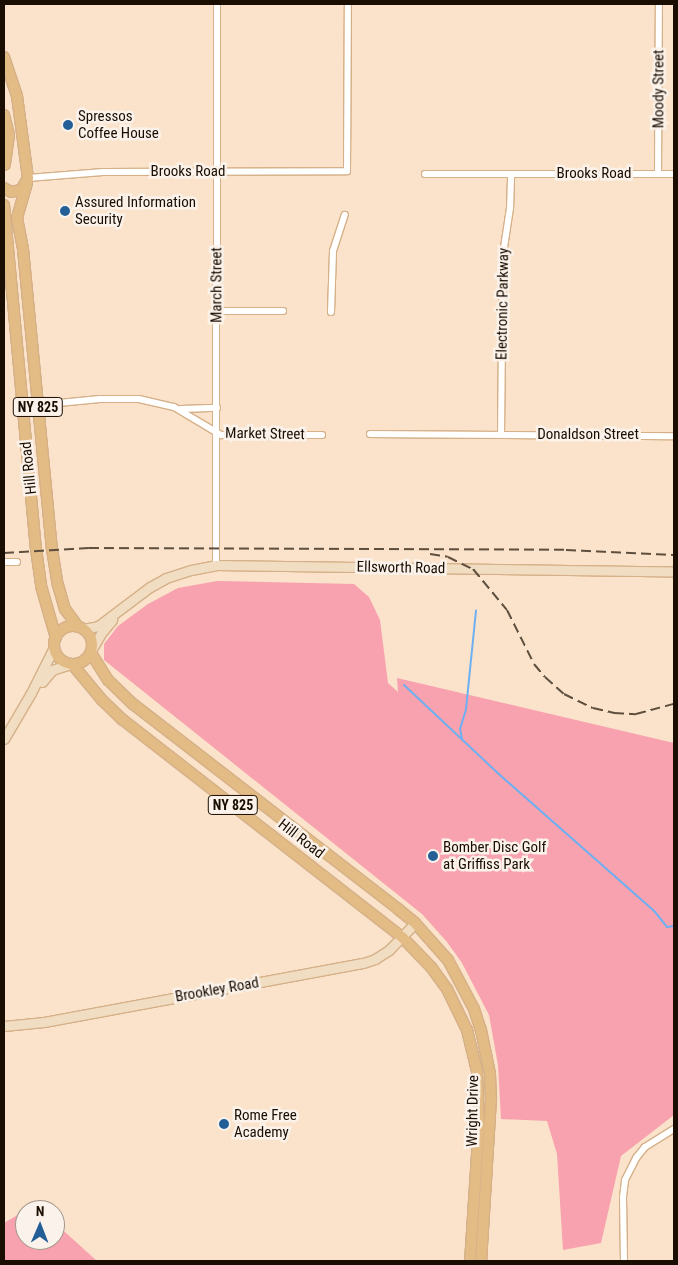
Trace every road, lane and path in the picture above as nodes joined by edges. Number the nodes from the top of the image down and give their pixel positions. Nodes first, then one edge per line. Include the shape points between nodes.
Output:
1 (218, 4) edge
2 (348, 4) edge
3 (659, 4) edge
4 (4, 56) edge
5 (4, 114) edge
6 (4, 166) edge
7 (218, 172) junction
8 (425, 174) dead end
9 (511, 174) junction
10 (658, 174) junction
11 (674, 174) edge
12 (28, 178) junction
13 (4, 188) edge
14 (4, 205) edge
15 (345, 215) dead end
16 (217, 311) junction
17 (283, 311) dead end
18 (331, 312) dead end
19 (38, 405) junction
20 (217, 408) junction
21 (180, 409) junction
22 (216, 433) junction
23 (370, 434) dead end
24 (322, 435) dead end
25 (501, 435) junction
26 (674, 436) edge
27 (4, 562) edge
28 (17, 562) dead end
29 (216, 565) junction
30 (674, 571) edge
31 (135, 597) junction
32 (80, 628) junction
33 (55, 643) junction
34 (91, 651) junction
35 (71, 664) junction
36 (31, 693) junction
37 (4, 739) edge
38 (415, 923) junction
39 (402, 937) junction
40 (5, 1026) edge
41 (674, 1129) edge
42 (470, 1261) edge
43 (481, 1261) edge
44 (624, 1261) edge

1 - 7 street, March Street
2 - 7 street, Brooks Road via 347,172
3 - 10 street, Moody Street
4 - 12 main road, Hill Road / NY 825 via 17,96
5 - 6 main road via 9,135
6 - 12 main road via 18,164
7 - 12 street, Brooks Road via 90,172
7 - 16 street, March Street
8 - 9 street, Brooks Road
9 - 10 street, Brooks Road
9 - 25 street, Electronic Parkway via 503,254
10 - 11 street, Brooks Road
12 - 13 main road via 16,192
12 - 19 main road, Hill Road / NY 825 via 17,218 23,249
14 - 33 main road, Hill Road / NY 825 via 36,549
15 - 18 street via 333,251
16 - 17 street
16 - 20 street, March Street
19 - 21 street, Market Street via 128,398 151,400
19 - 32 main road, Hill Road / NY 825 via 54,565 65,609
20 - 21 street
20 - 22 street, March Street
21 - 22 street, Market Street
22 - 24 street, Market Street
22 - 29 street, March Street
23 - 25 street
25 - 26 street, Donaldson Street
27 - 28 street
29 - 30 street, Ellsworth Road
29 - 31 street, Ellsworth Road via 175,574
31 - 32 street, Ellsworth Road via 98,626
31 - 34 street, Ellsworth Road via 102,632
32 - 33 main road via 67,627
32 - 34 main road, NY 825 via 91,637
33 - 35 main road, NY 825 via 59,658
33 - 36 street
34 - 35 main road via 83,662
34 - 38 main road, Hill Road / NY 825 via 108,680 133,704
35 - 36 street via 52,670
35 - 39 main road, Hill Road / NY 825 via 123,720
36 - 37 street
38 - 39 street, Brookley Road
38 - 43 main road, Wright Drive / NY 825 via 448,960 463,986 486,1050 491,1099
39 - 40 street, Brookley Road via 379,957 363,963 44,1022
39 - 42 main road, Wright Drive / NY 825 via 447,989 467,1030 477,1071 480,1123
41 - 44 street via 645,1147 625,1180

